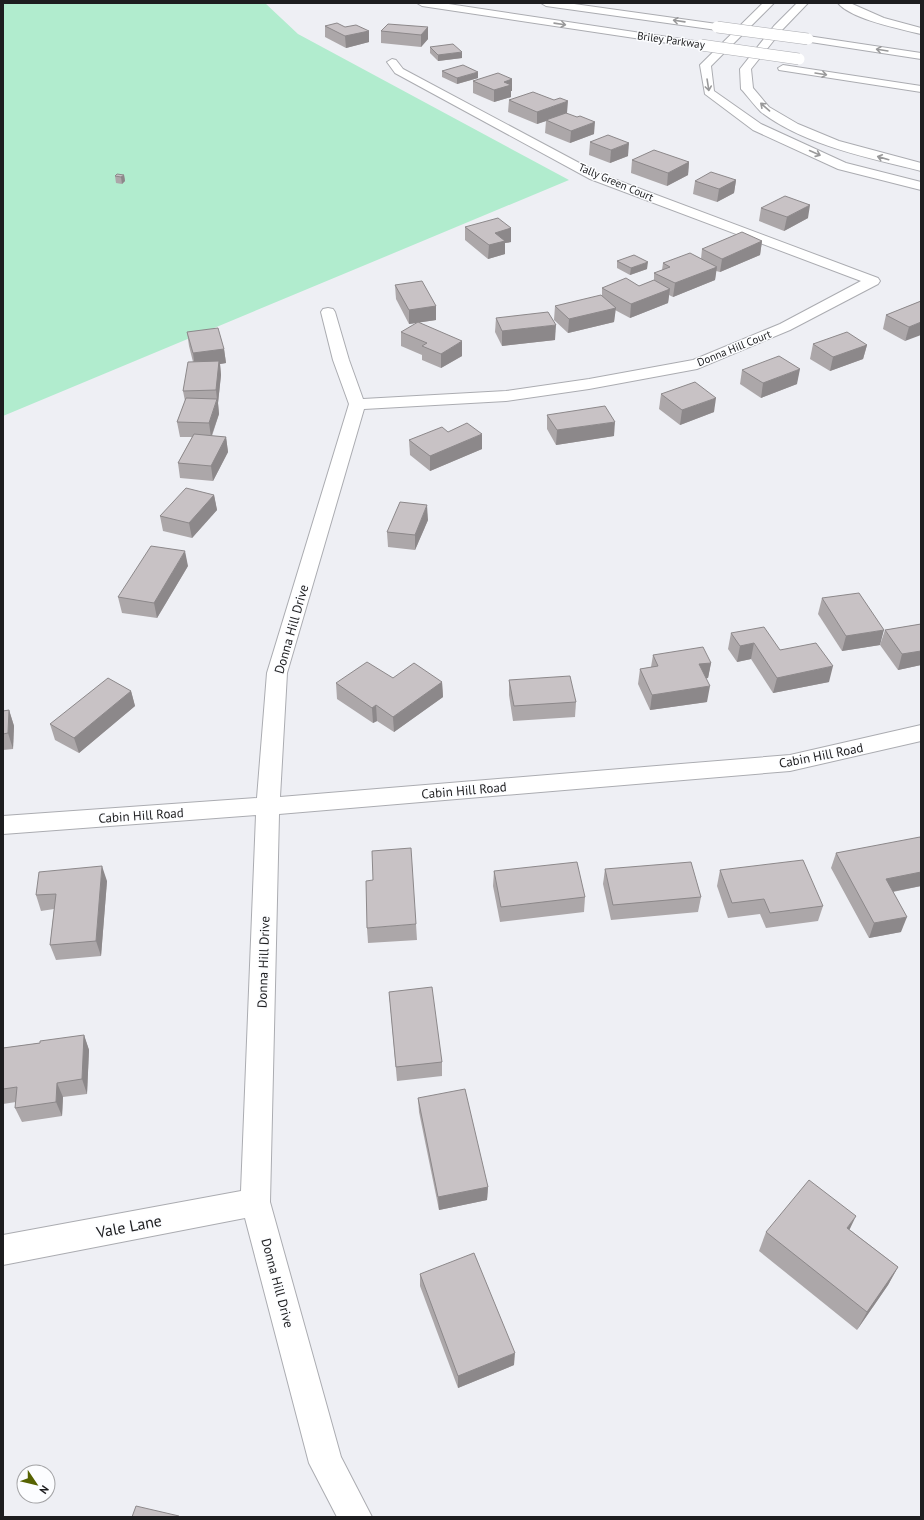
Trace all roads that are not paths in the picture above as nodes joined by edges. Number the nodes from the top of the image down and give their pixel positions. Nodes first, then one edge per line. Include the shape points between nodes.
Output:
1 (422, 3) edge
2 (546, 3) edge
3 (769, 3) edge
4 (803, 3) edge
5 (843, 3) edge
6 (466, 10) junction
7 (921, 31) edge
8 (636, 46) dead end
9 (702, 56) dead end
10 (921, 56) edge
11 (724, 60) dead end
12 (392, 62) dead end
13 (738, 62) dead end
14 (761, 65) dead end
15 (851, 67) dead end
16 (779, 68) dead end
17 (921, 89) edge
18 (921, 167) edge
19 (921, 186) edge
20 (831, 266) joint
21 (328, 312) dead end
22 (357, 404) junction
23 (921, 734) edge
24 (268, 806) junction
25 (3, 825) edge
26 (255, 1202) junction
27 (3, 1250) edge
28 (355, 1517) edge

1 - 6 main road, Briley Parkway
10 -> 2 main road, Briley Parkway, bridge
3 -> 19 main road via 705,64 709,92 757,127 842,166
18 -> 4 main road via 835,144 794,127 765,109 747,89 745,69 778,28
5 - 7 main road via 874,18
6 - 8 main road via 501,22
6 -> 15 main road, Briley Parkway, bridge
9 - 11 main road
12 - 20 main road, Tally Green Court via 399,71 594,176
13 - 14 main road
16 -> 17 main road
20 - 22 main road, Donna Hill Court via 873,282 785,327 697,364 506,396
21 - 22 main road via 341,360
22 - 24 main road, Donna Hill Drive via 277,673
23 - 24 main road, Cabin Hill Road via 790,764
24 - 25 main road, Cabin Hill Road
24 - 26 main road, Donna Hill Drive
26 - 27 main road, Vale Lane
26 - 28 main road, Donna Hill Drive via 326,1463

